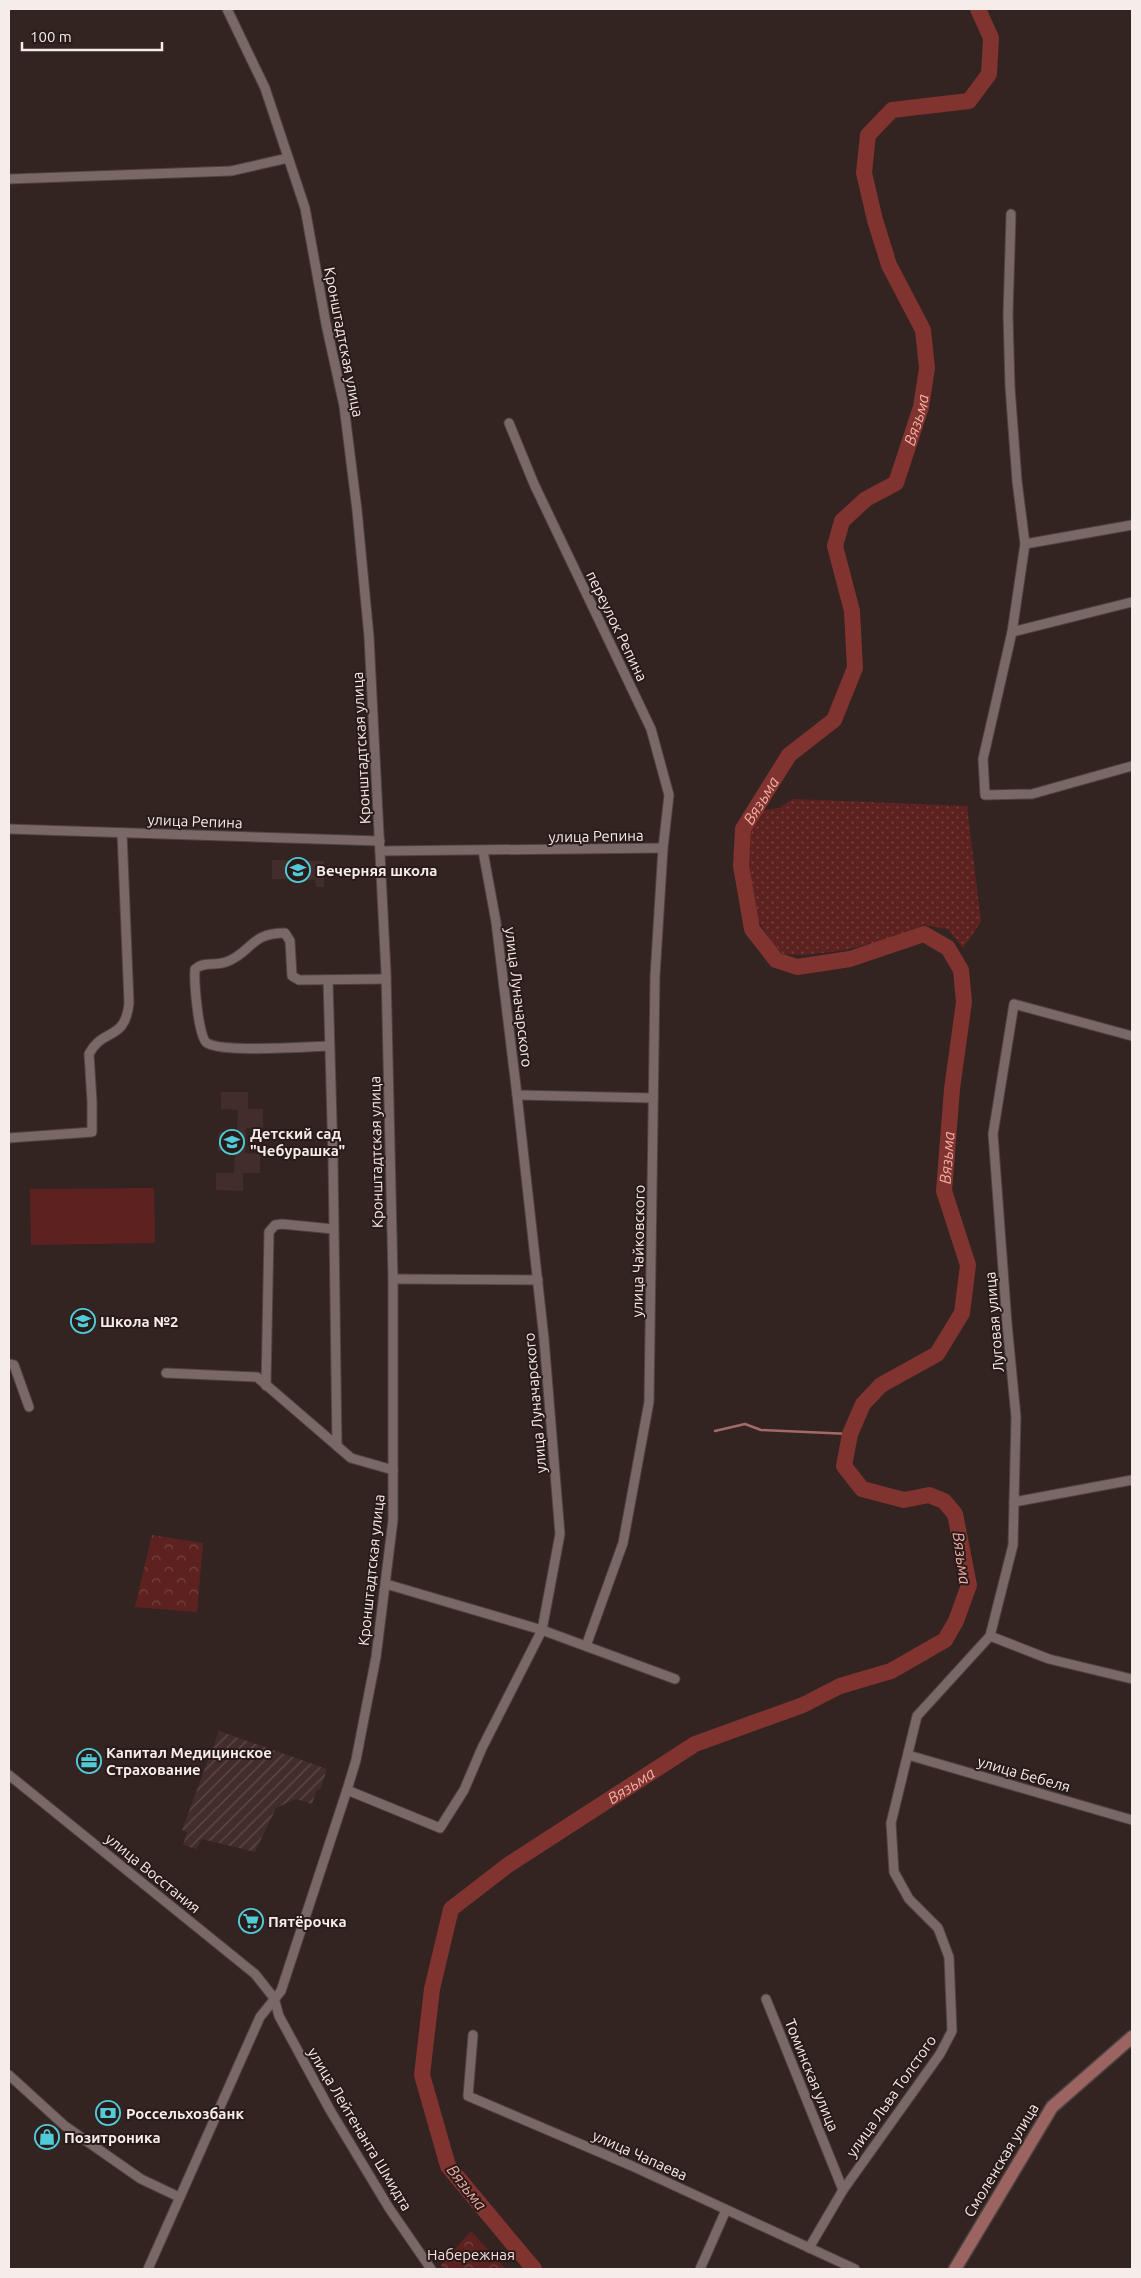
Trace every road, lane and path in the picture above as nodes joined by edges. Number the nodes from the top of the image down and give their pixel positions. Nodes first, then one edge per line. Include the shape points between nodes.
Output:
1 (227, 9) edge
2 (288, 158) junction
3 (9, 179) edge
4 (1011, 214) dead end
5 (509, 423) dead end
6 (1132, 525) edge
7 (1025, 544) junction
8 (1132, 602) edge
9 (1012, 632) junction
10 (1132, 766) edge
11 (9, 829) edge
12 (122, 833) junction
13 (380, 841) junction
14 (663, 848) junction
15 (380, 851) junction
16 (483, 851) junction
17 (328, 980) junction
18 (386, 980) junction
19 (1132, 1036) edge
20 (329, 1046) junction
21 (517, 1095) junction
22 (653, 1098) junction
23 (9, 1138) edge
24 (334, 1229) junction
25 (393, 1279) junction
26 (538, 1280) junction
27 (9, 1364) edge
28 (166, 1373) dead end
29 (266, 1386) junction
30 (29, 1407) dead end
31 (337, 1446) junction
32 (394, 1470) junction
33 (1132, 1480) edge
34 (1014, 1502) junction
35 (386, 1584) junction
36 (542, 1630) junction
37 (990, 1636) junction
38 (586, 1646) junction
39 (675, 1678) dead end
40 (1132, 1679) edge
41 (908, 1755) junction
42 (9, 1775) edge
43 (347, 1790) junction
44 (1132, 1820) edge
45 (274, 1998) junction
46 (766, 1998) dead end
47 (473, 2035) dead end
48 (1131, 2040) edge
49 (9, 2075) edge
50 (843, 2190) junction
51 (179, 2197) junction
52 (726, 2210) junction
53 (809, 2248) junction
54 (148, 2269) edge
55 (431, 2269) edge
56 (700, 2269) edge
57 (855, 2269) edge
58 (955, 2269) edge

1 - 2 street, Кронштадтская улица via 265,88
2 - 3 street via 232,171
2 - 13 street, Кронштадтская улица via 305,208 344,406 369,637
4 - 7 street via 1010,387
5 - 14 street, переулок Репина via 534,484 651,729 670,795
6 - 7 street
7 - 9 street
8 - 9 street
9 - 10 street via 983,759 985,795 1032,794
11 - 12 street, улица Репина
12 - 13 street, улица Репина
12 - 23 street via 128,1013 119,1031 99,1040 88,1054 92,1132
13 - 15 street, Кронштадтская улица
14 - 16 street, улица Репина
14 - 22 street, улица Чайковского via 655,976
15 - 16 street, улица Репина
15 - 18 street, Кронштадтская улица
16 - 21 street, улица Луначарского via 496,922
17 - 18 street
17 - 20 street
17 - 20 street via 299,980 292,976 290,941 285,933 266,934 235,959 223,964 195,968 201,1034 207,1044 255,1048
18 - 25 street, Кронштадтская улица
19 - 34 street, Луговая улица via 1014,1004 993,1134 1016,1417
20 - 24 street
21 - 22 street
21 - 26 street, улица Луначарского
22 - 38 street, улица Чайковского via 649,1402 623,1543
24 - 29 street via 282,1224 272,1227 269,1232
24 - 31 street
25 - 26 street
25 - 32 street, Кронштадтская улица
26 - 36 street, улица Луначарского via 560,1534
27 - 30 street via 14,1365
28 - 29 street via 257,1376
29 - 31 street
31 - 32 street via 351,1458
32 - 35 street, Кронштадтская улица via 393,1520
33 - 34 street
34 - 37 street, Луговая улица via 1013,1545
35 - 36 street
35 - 43 street, Кронштадтская улица via 376,1657
36 - 38 street
36 - 43 street, улица Луначарского via 464,1790 440,1828
37 - 40 street via 1049,1659
37 - 41 street, улица Льва Толстого via 917,1716
38 - 39 street
41 - 44 street, улица Бебеля
41 - 50 street, улица Льва Толстого via 891,1823 894,1872 909,1899 938,1928 950,1957 952,2031 940,2054
42 - 45 street, улица Восстания via 255,1974
43 - 45 street, Кронштадтская улица via 281,1991
45 - 51 street, Кронштадтская улица via 260,2017
45 - 55 street, улица Лейтенанта Шмидта via 279,2016 330,2110 389,2208
46 - 50 street, Томинская улица
47 - 52 street, улица Чапаева via 468,2096
48 - 58 main road, Смоленская улица via 1052,2107
49 - 51 street via 71,2130 141,2178
50 - 53 street, улица Льва Толстого
51 - 54 street, Кронштадтская улица
52 - 53 street, улица Чапаева
52 - 56 street
53 - 57 street, улица Чапаева

